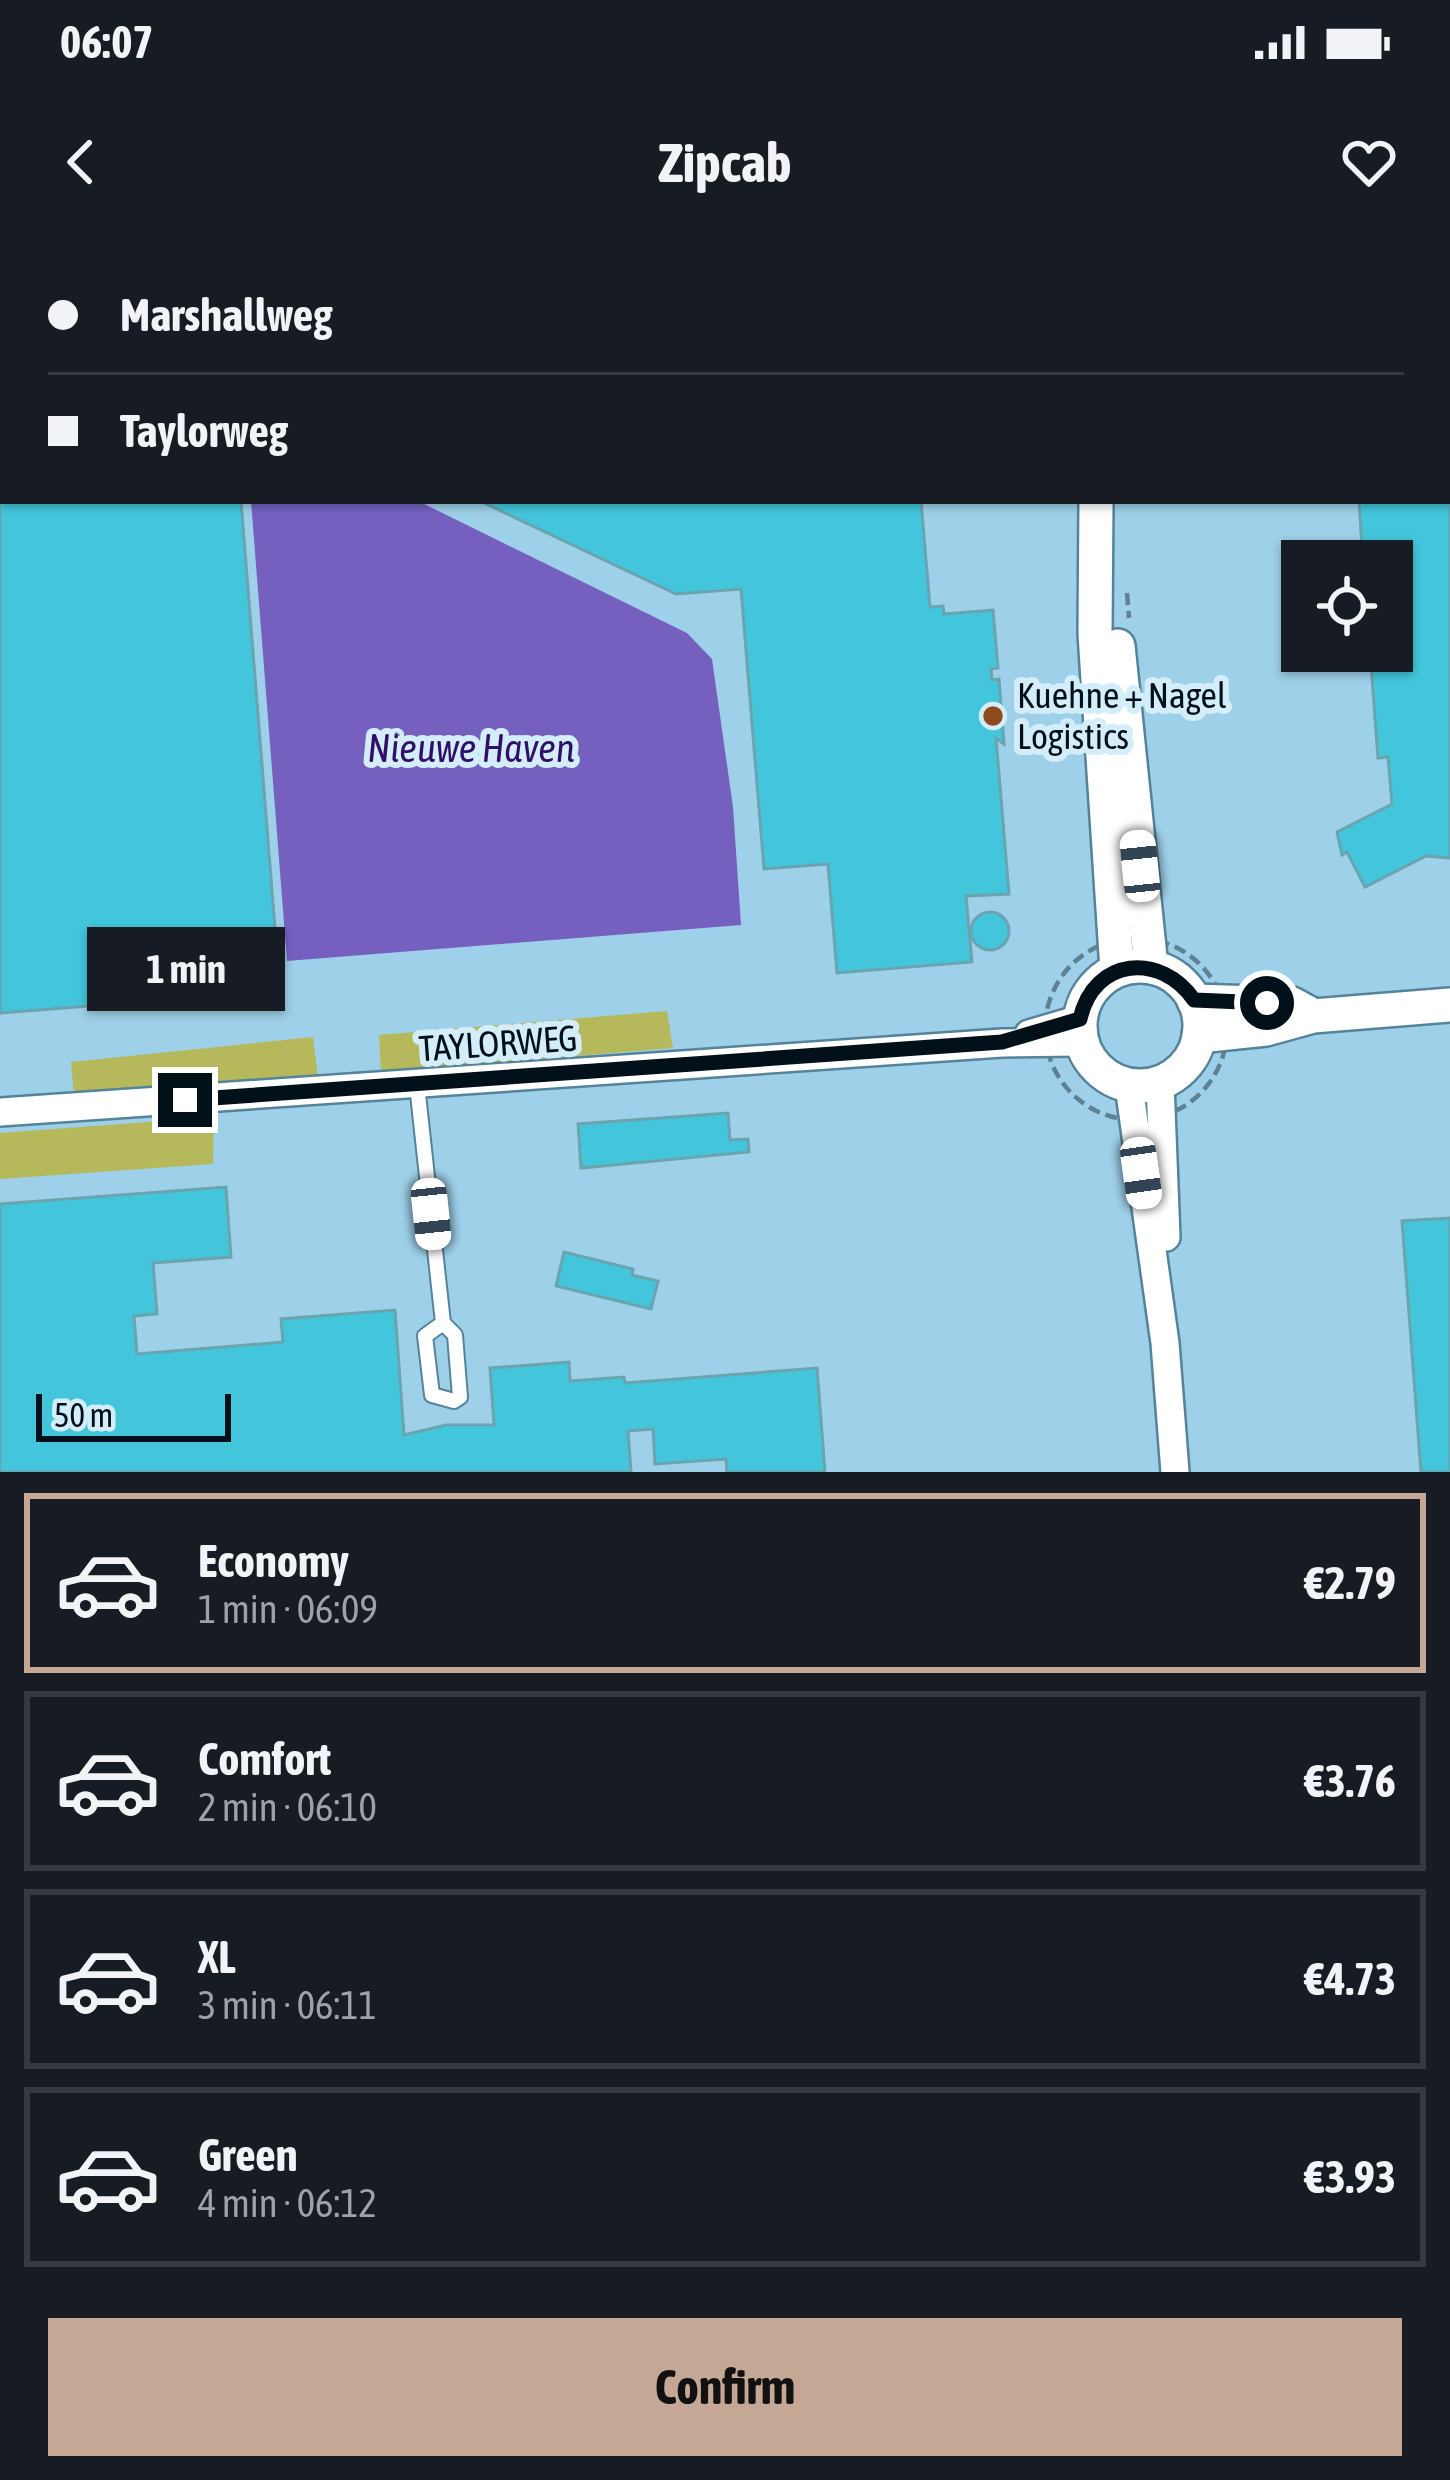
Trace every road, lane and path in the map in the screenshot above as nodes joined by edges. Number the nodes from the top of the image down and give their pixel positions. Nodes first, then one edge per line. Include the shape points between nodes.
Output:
1 (1096, 504) edge
2 (1108, 504) edge
3 (1132, 954) junction
4 (1450, 1005) edge
5 (1211, 1018) junction
6 (1081, 1031) junction
7 (1044, 1036) junction
8 (1145, 1084) junction
9 (417, 1085) junction
10 (0, 1112) edge
11 (1148, 1120) junction
12 (443, 1323) junction
13 (1175, 1472) edge

1 - 3 street via 1095,634
2 - 3 street
3 - 5 street via 1169,973
3 - 5 path via 1196,960
3 - 6 street via 1092,989
3 - 7 path via 1074,961 1055,985
4 - 5 street via 1313,1016 1292,1004
5 - 8 street via 1186,1065
5 - 11 path via 1210,1085 1188,1106
6 - 7 street, TAYLORWEG
6 - 8 street via 1094,1066
7 - 9 street, TAYLORWEG
7 - 11 path via 1068,1091 1109,1118
8 - 11 street
9 - 10 street, TAYLORWEG
9 - 12 lane
11 - 13 street
12 - 12 lane via 454,1335 454,1401 432,1394 425,1336

